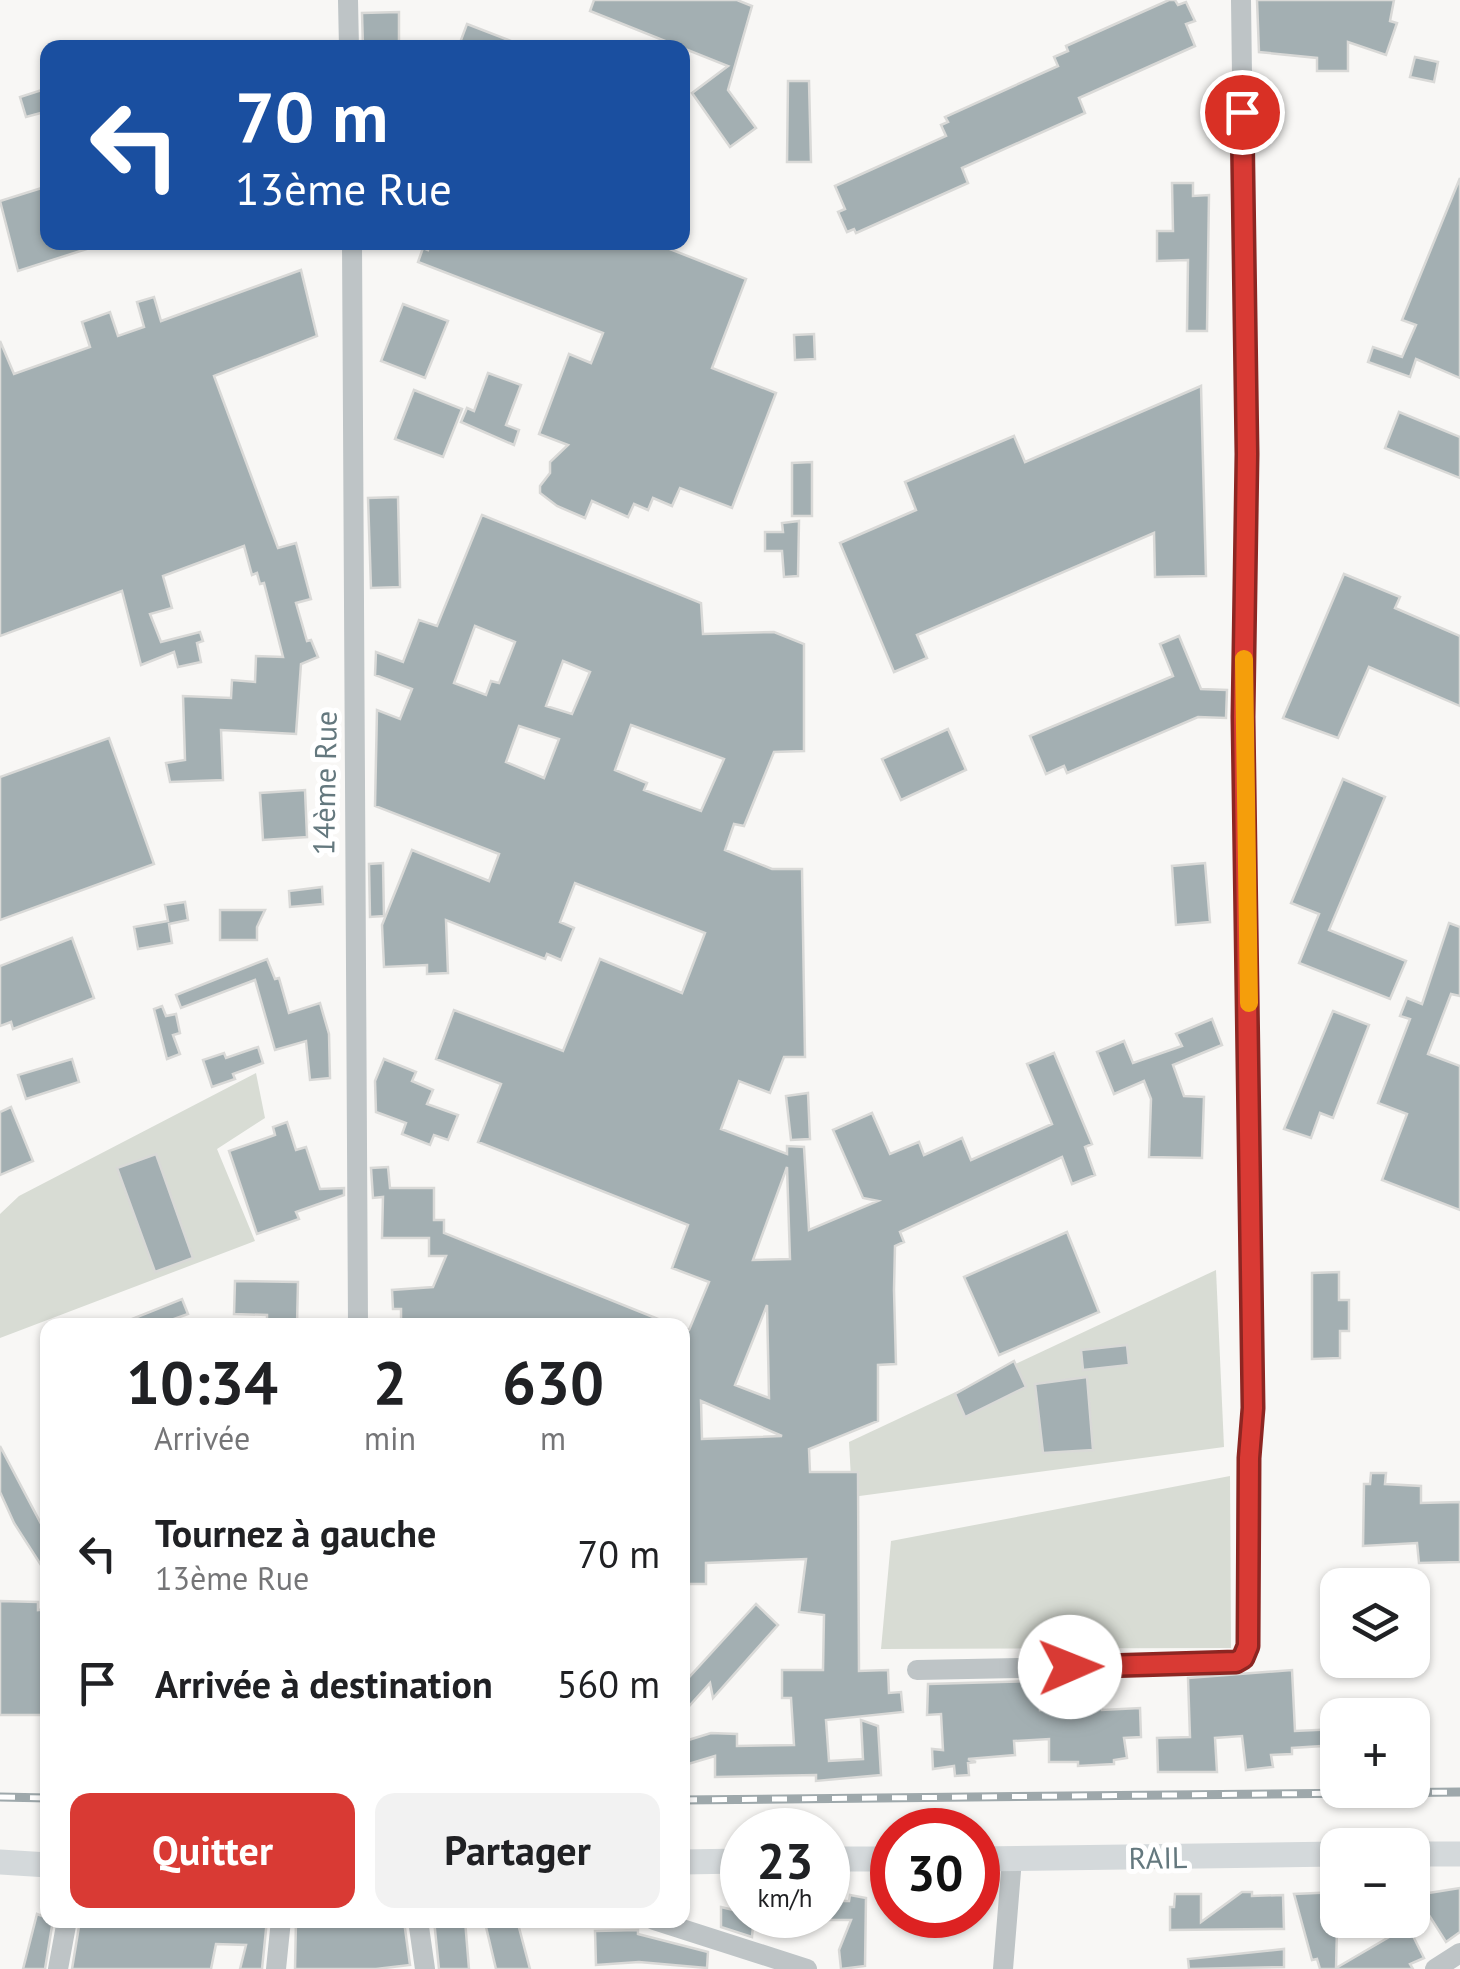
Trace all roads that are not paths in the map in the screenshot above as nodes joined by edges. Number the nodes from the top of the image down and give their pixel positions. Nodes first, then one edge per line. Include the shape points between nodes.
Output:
1 (348, 0) edge
2 (1241, 0) edge
3 (349, 40) edge
4 (352, 250) edge
5 (358, 1318) edge
6 (917, 1670) dead end
7 (1320, 1854) edge
8 (1430, 1854) edge
9 (1460, 1854) edge
10 (1000, 1859) edge
11 (1012, 1859) junction
12 (720, 1861) edge
13 (0, 1862) edge
14 (690, 1862) edge
15 (40, 1864) edge
16 (66, 1928) edge
17 (280, 1928) edge
18 (419, 1928) edge
19 (679, 1928) edge
20 (1460, 1952) edge
21 (58, 1969) edge
22 (276, 1969) edge
23 (425, 1969) edge
24 (807, 1969) edge
25 (1003, 1969) edge
26 (1435, 1969) edge

1 - 3 street
2 - 6 street via 1253,1390 1248,1646 1243,1658 1222,1664
4 - 5 street, 14ème Rue
7 - 11 main road, RAIL
8 - 9 main road
10 - 11 main road, RAIL
11 - 25 street
12 - 14 main road
13 - 15 main road
16 - 21 street
17 - 22 street
18 - 23 street
19 - 24 street
20 - 26 street

